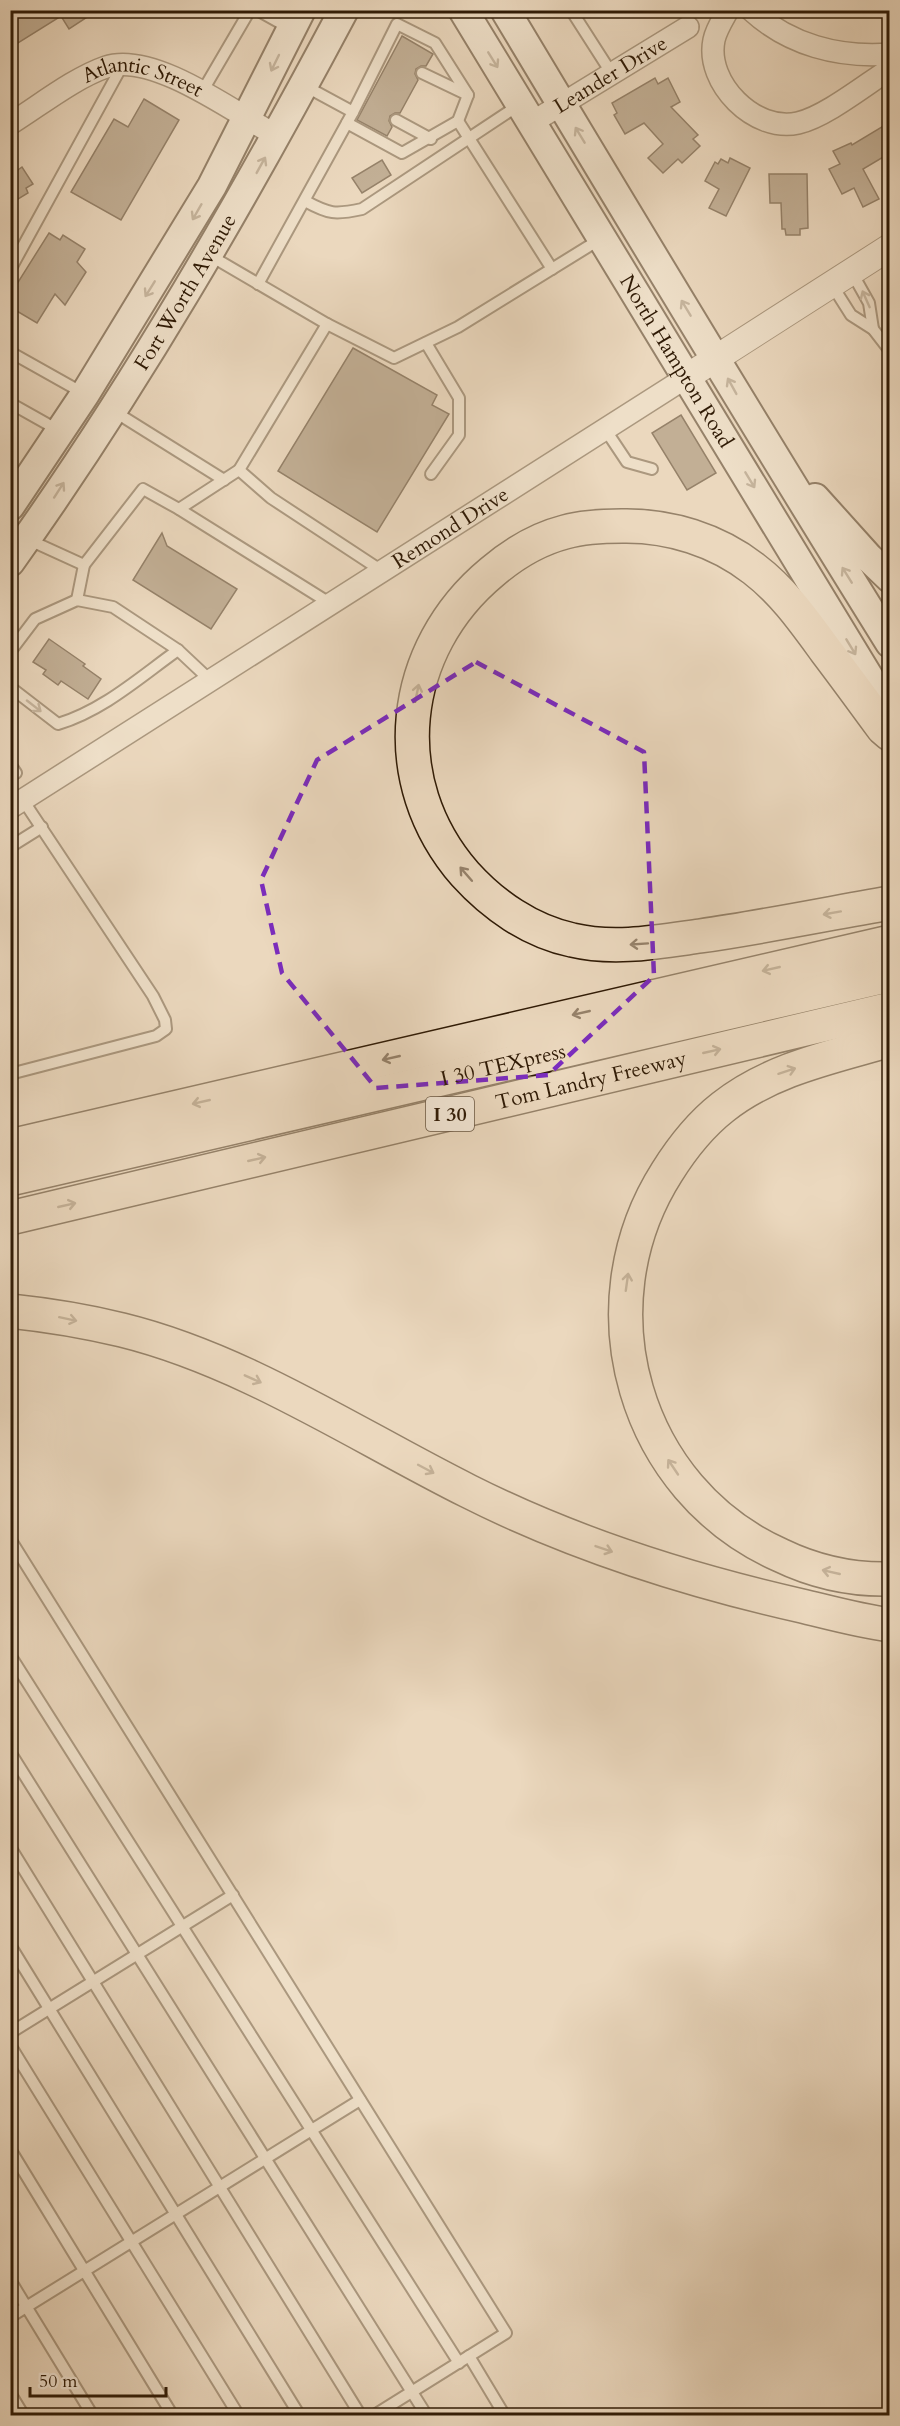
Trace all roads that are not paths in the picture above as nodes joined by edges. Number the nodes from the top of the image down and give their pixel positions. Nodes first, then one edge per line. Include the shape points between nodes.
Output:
1 (250, 10) edge
2 (257, 10) edge
3 (344, 10) edge
4 (463, 10) edge
5 (505, 10) edge
6 (572, 10) edge
7 (728, 10) edge
8 (751, 10) edge
9 (296, 20) edge
10 (688, 27) dead end
11 (890, 54) edge
12 (123, 63) junction
13 (890, 69) edge
14 (422, 73) dead end
15 (612, 74) junction
16 (305, 85) junction
17 (202, 92) junction
18 (468, 95) junction
19 (562, 105) junction
20 (353, 112) junction
21 (526, 113) junction
22 (248, 120) junction
23 (396, 120) dead end
24 (458, 121) junction
25 (348, 123) junction
26 (10, 124) edge
27 (277, 136) junction
28 (430, 138) junction
29 (470, 140) junction
30 (305, 201) junction
31 (602, 238) junction
32 (181, 239) junction
33 (890, 247) edge
34 (208, 255) junction
35 (552, 269) junction
36 (10, 270) edge
37 (841, 278) junction
38 (258, 284) junction
39 (327, 324) junction
40 (873, 329) junction
41 (426, 343) junction
42 (890, 351) edge
43 (10, 352) edge
44 (716, 358) junction
45 (687, 376) junction
46 (85, 394) junction
47 (10, 403) edge
48 (112, 410) junction
49 (750, 420) junction
50 (605, 429) junction
51 (61, 431) junction
52 (652, 469) dead end
53 (239, 470) junction
54 (431, 474) dead end
55 (224, 480) junction
56 (10, 506) edge
57 (179, 509) junction
58 (16, 544) edge
59 (84, 566) junction
60 (382, 571) junction
61 (890, 578) edge
62 (76, 600) junction
63 (331, 604) junction
64 (890, 643) edge
65 (178, 650) junction
66 (10, 652) edge
67 (211, 681) junction
68 (10, 687) edge
69 (890, 712) edge
70 (890, 734) edge
71 (17, 804) edge
72 (42, 827) junction
73 (10, 847) edge
74 (890, 903) edge
75 (890, 942) edge
76 (890, 975) edge
77 (890, 1009) edge
78 (890, 1040) edge
79 (10, 1074) edge
80 (10, 1146) edge
81 (10, 1179) edge
82 (10, 1218) edge
83 (10, 1311) edge
84 (10, 1539) edge
85 (890, 1578) edge
86 (886, 1624) edge
87 (10, 1655) edge
88 (10, 1752) edge
89 (10, 1847) edge
90 (233, 1895) junction
91 (183, 1926) junction
92 (10, 1945) edge
93 (138, 1954) junction
94 (95, 1981) junction
95 (50, 2008) junction
96 (10, 2033) edge
97 (10, 2044) edge
98 (360, 2100) junction
99 (312, 2130) junction
100 (10, 2149) edge
101 (266, 2158) junction
102 (221, 2187) junction
103 (176, 2214) junction
104 (132, 2242) junction
105 (85, 2271) junction
106 (10, 2280) edge
107 (27, 2307) junction
108 (10, 2317) edge
109 (464, 2359) junction
110 (412, 2391) junction
111 (10, 2393) edge
112 (24, 2415) edge
113 (93, 2415) edge
114 (173, 2415) edge
115 (239, 2415) edge
116 (300, 2415) edge
117 (361, 2415) edge
118 (373, 2415) edge
119 (427, 2415) edge
120 (505, 2415) edge

1 - 17 lane
2 - 9 lane
3 - 16 main road, Fort Worth Avenue
4 -> 21 main road, North Hampton Road
5 - 19 main road, North Hampton Road
6 - 15 lane
7 - 13 street via 714,40 714,58 720,77 741,106 762,119 797,124
8 - 11 street via 778,32 818,48 844,54
9 -> 22 main road, Fort Worth Avenue
10 - 15 street, Leander Drive
12 - 17 street, Atlantic Street via 172,76
12 - 26 street, Atlantic Street via 87,76
12 - 36 lane
14 - 18 lane
15 - 19 street, Leander Drive
16 - 20 lane
16 - 27 main road, Fort Worth Avenue
17 - 22 street, Atlantic Street
18 - 20 lane via 435,43 397,24 387,55
18 - 24 lane
19 - 21 street, Leander Drive
44 -> 19 main road, North Hampton Road
20 - 25 lane
21 - 29 lane
21 - 31 main road, North Hampton Road
22 - 27 street, Atlantic Street
22 -> 32 main road, Fort Worth Avenue
23 - 28 lane
24 - 28 lane
24 - 29 lane
25 - 28 lane via 402,153
25 - 30 lane
34 -> 27 main road, Fort Worth Avenue
29 - 30 lane via 362,209 326,212
29 - 35 lane
30 - 38 lane
31 - 35 lane
31 - 45 main road, North Hampton Road
32 - 34 main road
32 -> 46 main road, Fort Worth Avenue
33 - 37 street, Remond Drive
34 - 38 lane
34 - 48 main road, Fort Worth Avenue
35 - 41 lane
40 -> 37 lane via 869,303
37 - 40 lane via 851,315
37 - 44 street, Remond Drive
38 - 39 lane
39 - 41 lane via 394,358
39 - 53 lane
40 - 42 lane
41 - 54 lane via 459,398 459,435
43 - 46 lane
44 - 45 street, Remond Drive
49 -> 44 main road, North Hampton Road
45 - 50 street, Remond Drive
45 -> 69 main road, North Hampton Road
46 - 48 main road
46 - 51 main road, Fort Worth Avenue
47 - 51 lane
48 - 55 lane
58 -> 48 main road, Fort Worth Avenue
49 - 61 main road via 807,489
64 -> 49 main road, North Hampton Road
50 - 52 lane via 627,462
50 - 60 street, Remond Drive
51 - 56 main road, Fort Worth Avenue
53 - 55 lane
53 - 60 lane via 271,498
55 - 57 lane
57 - 59 lane via 143,489
57 - 63 lane
58 - 59 lane
59 - 62 lane
60 - 63 street, Remond Drive
62 - 65 lane via 113,607
62 - 66 lane via 35,619
63 - 67 street, Remond Drive
65 - 67 lane
68 -> 65 lane via 58,724 98,708
67 - 71 street, Remond Drive
74 -> 70 highway via 643,944 603,945 570,940 508,913 481,892 456,864 424,807 412,743 421,673 455,608 504,562 530,546 564,532 600,526 668,529 699,539 753,568 790,602
71 - 72 lane
72 - 73 lane
72 - 79 lane via 153,996 166,1029 156,1036
75 -> 80 highway
76 - 81 highway, I 30 TEXpress
82 -> 77 highway, Tom Landry Freeway / I 30
85 -> 78 highway via 838,1574 800,1565 734,1530 706,1506 659,1447 641,1408 630,1369 626,1303 631,1255 643,1219 657,1187 698,1131 740,1095 780,1073
83 -> 86 highway via 124,1330 185,1350 257,1380 469,1492 590,1544 716,1585
84 - 90 lane
87 - 91 lane
88 - 93 lane
89 - 94 lane
90 - 91 lane
90 - 98 lane
91 - 93 lane
91 - 99 lane
92 - 95 lane
93 - 94 lane
93 - 101 lane
94 - 95 lane
94 - 102 lane
95 - 96 lane
95 - 103 lane
97 - 104 lane
98 - 99 lane
98 - 109 lane via 506,2333
99 - 101 lane
99 - 109 lane
100 - 105 lane
101 - 102 lane
101 - 110 lane
102 - 103 lane
102 - 117 lane
103 - 104 lane
103 - 116 lane
104 - 105 lane
104 - 115 lane
105 - 107 lane
105 - 114 lane
106 - 107 lane
107 - 108 lane
107 - 113 lane
109 - 110 lane
109 - 120 lane
110 - 118 lane
110 - 119 lane
111 - 112 lane

